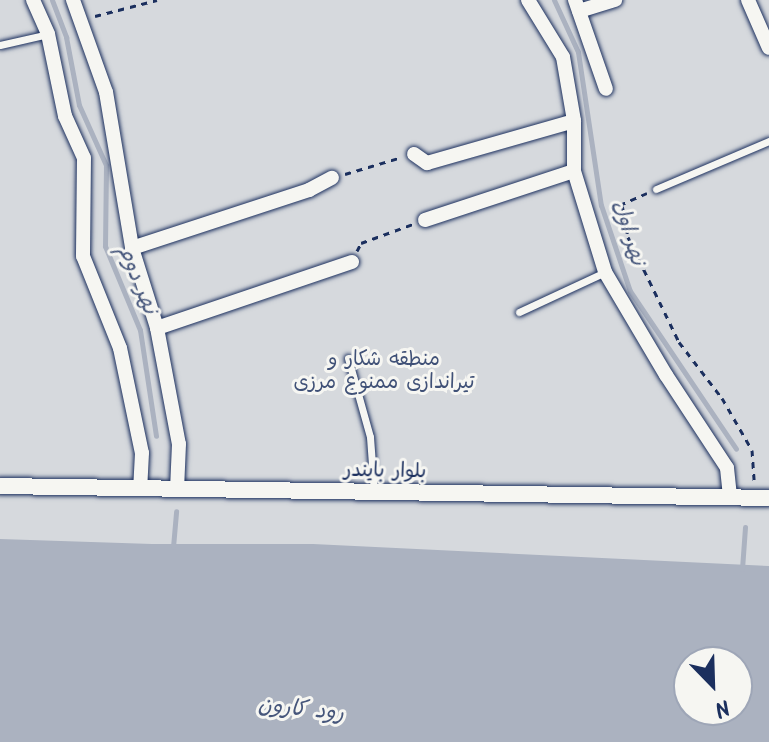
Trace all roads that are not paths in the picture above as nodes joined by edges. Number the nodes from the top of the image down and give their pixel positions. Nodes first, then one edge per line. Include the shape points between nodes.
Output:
1 (33, 0) edge
2 (73, 0) edge
3 (528, 0) edge
4 (615, 0) edge
5 (754, 3) edge
6 (577, 6) edge
7 (48, 34) junction
8 (0, 45) edge
9 (769, 48) edge
10 (606, 89) dead end
11 (574, 121) junction
12 (769, 141) edge
13 (414, 154) road end
14 (574, 171) junction
15 (332, 178) road end
16 (656, 189) road end
17 (425, 220) road end
18 (132, 248) junction
19 (352, 262) road end
20 (605, 272) junction
21 (519, 312) dead end
22 (157, 328) junction
23 (348, 358) dead end
24 (0, 486) edge
25 (140, 487) junction
26 (177, 489) junction
27 (374, 492) junction
28 (730, 497) junction
29 (762, 498) edge

1 - 7 street
2 - 18 street via 106,92
3 - 11 street via 563,57
4 - 6 street
5 - 9 street
6 - 10 street
7 - 8 lane
7 - 25 street via 65,116 84,158 83,256 120,348 142,453
11 - 13 street via 427,163
11 - 14 street
12 - 16 lane
14 - 17 street
14 - 20 street
15 - 18 street
18 - 22 street
19 - 22 street
20 - 21 lane
20 - 28 street via 727,468
22 - 26 street via 179,444
23 - 27 lane via 370,437
24 - 25 street, بلوار بایندر
25 - 26 street, بلوار بایندر
26 - 27 street, بلوار بایندر
27 - 28 street, بلوار بایندر
28 - 29 street, بلوار بایندر

